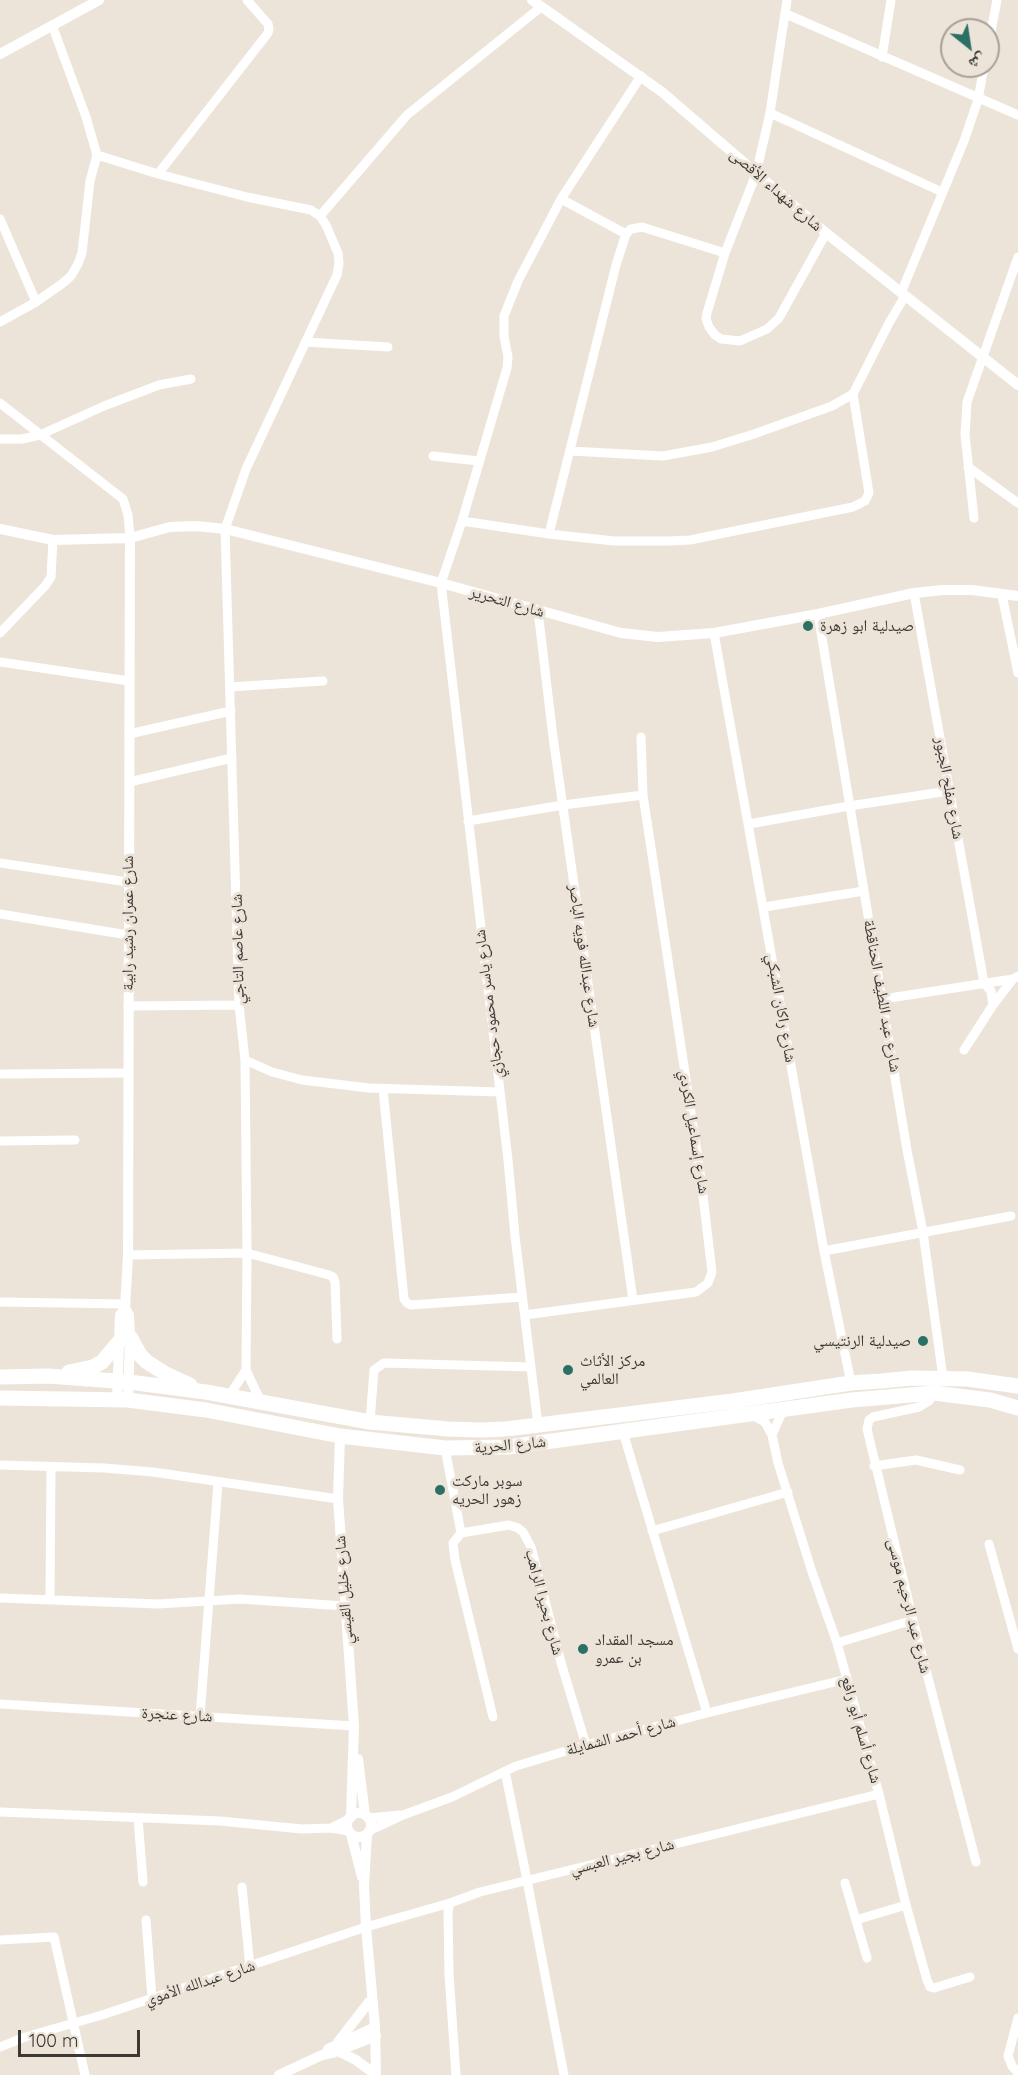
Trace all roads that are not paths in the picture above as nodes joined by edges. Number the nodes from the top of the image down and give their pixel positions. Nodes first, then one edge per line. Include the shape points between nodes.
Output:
1 (99, 0) edge
2 (247, 0) edge
3 (787, 0) edge
4 (891, 0) edge
5 (997, 0) edge
6 (536, 4) edge
7 (786, 14) junction
8 (994, 18) edge
9 (52, 26) junction
10 (0, 54) edge
11 (882, 57) junction
12 (640, 76) junction
13 (982, 78) edge
14 (978, 100) junction
15 (770, 113) junction
16 (1018, 116) edge
17 (97, 155) junction
18 (158, 174) junction
19 (756, 174) junction
20 (942, 192) junction
21 (561, 199) junction
22 (320, 216) junction
23 (0, 219) edge
24 (826, 233) junction
25 (626, 234) junction
26 (725, 253) junction
27 (1018, 257) edge
28 (903, 294) junction
29 (36, 302) junction
30 (0, 322) edge
31 (305, 342) junction
32 (388, 347) dead end
33 (982, 356) junction
34 (191, 379) dead end
35 (1018, 385) edge
36 (853, 394) junction
37 (0, 403) edge
38 (40, 435) junction
39 (0, 439) edge
40 (570, 451) junction
41 (433, 456) dead end
42 (479, 461) junction
43 (968, 467) junction
44 (1018, 503) edge
45 (974, 518) dead end
46 (462, 521) junction
47 (0, 529) edge
48 (225, 529) junction
49 (549, 534) junction
50 (130, 538) junction
51 (53, 540) junction
52 (441, 583) junction
53 (914, 594) junction
54 (1002, 595) junction
55 (1018, 596) edge
56 (538, 611) junction
57 (818, 614) junction
58 (0, 633) edge
59 (714, 633) junction
60 (0, 662) edge
61 (1018, 673) edge
62 (129, 681) junction
63 (323, 681) dead end
64 (230, 687) junction
65 (231, 711) junction
66 (129, 734) junction
67 (641, 737) dead end
68 (232, 758) junction
69 (129, 782) junction
70 (949, 792) junction
71 (644, 795) junction
72 (563, 805) junction
73 (849, 806) junction
74 (468, 821) junction
75 (749, 824) junction
76 (0, 863) edge
77 (128, 882) junction
78 (864, 891) junction
79 (764, 907) junction
80 (0, 914) edge
81 (128, 935) junction
82 (1015, 977) edge
83 (984, 983) junction
84 (883, 999) junction
85 (239, 1005) junction
86 (993, 1005) junction
87 (128, 1006) junction
88 (964, 1050) dead end
89 (245, 1060) junction
90 (127, 1073) junction
91 (2, 1074) dead end
92 (383, 1089) junction
93 (500, 1092) junction
94 (75, 1140) dead end
95 (0, 1141) edge
96 (1011, 1216) dead end
97 (923, 1232) junction
98 (824, 1251) junction
99 (247, 1254) junction
100 (128, 1255) junction
101 (522, 1297) junction
102 (633, 1300) junction
103 (0, 1302) edge
104 (125, 1306) junction
105 (525, 1315) junction
106 (337, 1339) dead end
107 (124, 1340) junction
108 (531, 1367) junction
109 (246, 1370) junction
110 (48, 1376) junction
111 (0, 1377) edge
112 (943, 1378) junction
113 (123, 1382) junction
114 (851, 1383) junction
115 (1018, 1386) edge
116 (206, 1392) junction
117 (934, 1393) junction
118 (229, 1396) junction
119 (0, 1398) edge
120 (123, 1400) junction
121 (261, 1402) junction
122 (784, 1408) junction
123 (1018, 1408) edge
124 (750, 1413) junction
125 (370, 1422) junction
126 (538, 1425) junction
127 (622, 1432) junction
128 (772, 1435) junction
129 (340, 1436) junction
130 (445, 1448) junction
131 (0, 1465) edge
132 (874, 1466) junction
133 (51, 1467) junction
134 (960, 1470) dead end
135 (218, 1483) junction
136 (788, 1492) junction
137 (338, 1499) junction
138 (652, 1531) junction
139 (461, 1533) junction
140 (989, 1544) dead end
141 (0, 1598) edge
142 (50, 1598) junction
143 (210, 1602) junction
144 (345, 1606) junction
145 (913, 1620) junction
146 (837, 1643) junction
147 (1018, 1649) edge
148 (847, 1679) junction
149 (0, 1704) edge
150 (707, 1713) junction
151 (200, 1716) junction
152 (493, 1717) dead end
153 (354, 1726) junction
154 (354, 1744) junction
155 (586, 1745) junction
156 (505, 1771) junction
157 (879, 1794) junction
158 (0, 1812) edge
159 (403, 1815) junction
160 (367, 1817) junction
161 (138, 1818) junction
162 (350, 1818) junction
163 (331, 1828) junction
164 (350, 1832) junction
165 (368, 1833) junction
166 (976, 1862) dead end
167 (528, 1880) junction
168 (143, 1882) dead end
169 (845, 1883) dead end
170 (364, 1886) junction
171 (242, 1887) dead end
172 (450, 1903) junction
173 (906, 1905) junction
174 (146, 1920) dead end
175 (856, 1920) junction
176 (366, 1927) junction
177 (0, 1940) edge
178 (867, 1958) dead end
179 (250, 1966) junction
180 (970, 1977) dead end
181 (371, 1990) junction
182 (152, 1998) junction
183 (369, 2002) junction
184 (1018, 2018) edge
185 (74, 2024) junction
186 (372, 2033) junction
187 (0, 2047) edge
188 (336, 2048) junction
189 (1018, 2073) edge
190 (373, 2074) edge
191 (85, 2075) edge
192 (279, 2075) edge
193 (456, 2075) edge
194 (564, 2075) edge

1 - 9 street
2 - 18 street via 268,24 268,33
3 - 7 street
4 - 11 street
5 - 8 street
6 - 12 street, شارع شهداء الأقصى
6 - 22 street via 407,114
7 - 11 street
7 - 15 street
9 - 10 street
9 - 17 street
11 - 14 street
12 - 19 street, شارع شهداء الأقصى
12 - 21 street
13 - 14 street
14 - 16 street
14 - 20 street
15 - 19 street
15 - 20 street
17 - 18 street
17 - 29 street via 78,264 71,276
18 - 22 street via 302,207
19 - 24 street, شارع شهداء الأقصى
19 - 26 street
20 - 28 street
21 - 25 street
21 - 42 street via 504,316 507,368
22 - 31 street, شارع عاصم التاجي via 334,240 339,264
23 - 29 street
24 - 26 street via 779,318 767,329 740,341 721,339 706,319
24 - 28 street, شارع شهداء الأقصى
25 - 26 street via 642,227
25 - 40 street
27 - 33 street
28 - 33 street, شارع شهداء الأقصى
28 - 36 street
29 - 30 street
31 - 32 street
31 - 48 street, شارع عاصم التاجي via 246,469
33 - 35 street, شارع شهداء الأقصى
33 - 43 street via 965,413
34 - 38 street via 159,385
36 - 40 street via 813,414 712,447 663,456
36 - 49 street via 869,493 860,504 690,540 614,541
37 - 38 street
38 - 39 street
38 - 50 street via 123,499
40 - 49 street
41 - 42 street
42 - 46 street
43 - 44 street
43 - 45 street
46 - 49 street
46 - 52 street
47 - 51 street, شارع التحرير
48 - 50 street, شارع التحرير via 170,527
48 - 52 street, شارع التحرير
48 - 64 street, شارع عاصم التاجي
50 - 51 street, شارع التحرير
50 - 62 street, شارع عمران رشيد رابية
51 - 58 street via 51,577
52 - 56 street, شارع التحرير
52 - 74 street, شارع ياسر محمود حجازي
53 - 54 street, شارع التحرير via 958,589
53 - 57 street, شارع التحرير
53 - 70 street, شارع مفلح الجبور
54 - 55 street, شارع التحرير
54 - 61 street
56 - 59 street, شارع التحرير via 621,633 658,637
56 - 72 street, شارع عبدالله فويه الباصر
57 - 59 street, شارع التحرير
57 - 73 street, شارع عبد اللطيف الحناقطة
59 - 75 street, شارع راكان الشبكي
60 - 62 street
62 - 66 street, شارع عمران رشيد رابية
63 - 64 street
64 - 65 street, شارع عاصم التاجي
65 - 66 street
65 - 68 street, شارع عاصم التاجي
66 - 69 street, شارع عمران رشيد رابية
67 - 71 street, شارع إسماعيل الكردي
68 - 69 street
68 - 85 street, شارع عاصم التاجي
69 - 77 street, شارع عمران رشيد رابية
70 - 73 street
70 - 83 street, شارع مفلح الجبور
71 - 72 street
71 - 102 street, شارع إسماعيل الكردي via 712,1265 708,1283 696,1292
72 - 74 street
72 - 102 street, شارع عبدالله فويه الباصر
73 - 75 street
73 - 78 street, شارع عبد اللطيف الحناقطة
74 - 93 street, شارع ياسر محمود حجازي
75 - 79 street, شارع راكان الشبكي
76 - 77 street
77 - 81 street, شارع عمران رشيد رابية
78 - 79 street
78 - 84 street, شارع عبد اللطيف الحناقطة
79 - 98 street, شارع راكان الشبكي
80 - 81 street
81 - 87 street, شارع عمران رشيد رابية
82 - 83 street
82 - 86 street
83 - 84 street
83 - 86 street, شارع مفلح الجبور via 991,991
84 - 97 street, شارع عبد اللطيف الحناقطة
85 - 87 street
85 - 89 street, شارع عاصم التاجي
86 - 88 street
87 - 90 street, شارع عمران رشيد رابية
89 - 92 street via 302,1080
89 - 99 street, شارع عاصم التاجي
90 - 91 street
90 - 100 street, شارع عمران رشيد رابية
92 - 93 street
92 - 101 street via 404,1299 411,1305
93 - 101 street, شارع ياسر محمود حجازي
94 - 95 street
96 - 97 street
97 - 98 street
97 - 112 street, شارع عبد اللطيف الحناقطة
98 - 114 street, شارع راكان الشبكي
99 - 100 street
99 - 106 street via 333,1277
99 - 109 street, شارع عاصم التاجي
100 - 104 street, شارع عمران رشيد رابية
101 - 105 street, شارع ياسر محمود حجازي
102 - 105 street, شارع إسماعيل الكردي
103 - 104 street
104 - 107 street, شارع عمران رشيد رابية via 129,1315
105 - 108 street, شارع ياسر محمود حجازي
107 - 110 highway via 93,1367
107 - 113 street, شارع عمران رشيد رابية
107 - 116 highway via 147,1362
108 - 125 street via 384,1363 374,1370
108 - 126 street, شارع ياسر محمود حجازي
109 - 118 street
109 - 121 street, شارع عاصم التاجي
110 - 111 highway, شارع الحرية
110 - 113 highway, شارع الحرية
112 - 114 highway, شارع الحرية
112 - 115 highway, شارع الحرية
113 - 116 highway, شارع الحرية
113 - 120 street, شارع عمران رشيد رابية
114 - 126 highway, شارع الحرية
116 - 118 highway, شارع الحرية
117 - 122 highway, شارع الحرية
117 - 123 highway, شارع الحرية
117 - 132 street, شارع عبد الرحيم موسى via 919,1407 869,1420
118 - 121 highway, شارع الحرية
119 - 120 highway, شارع الحرية
120 - 129 highway, شارع الحرية via 207,1410
121 - 125 highway, شارع الحرية
122 - 124 highway, شارع الحرية
122 - 128 street
124 - 127 highway, شارع الحرية
124 - 128 street, شارع أسلم أبو رافع via 765,1422
125 - 126 highway, شارع الحرية via 448,1429
127 - 130 highway, شارع الحرية via 508,1447
127 - 138 street
128 - 136 street, شارع أسلم أبو رافع
129 - 130 highway, شارع الحرية
129 - 137 street, شارع خليل القيسي
130 - 139 street
131 - 133 street
132 - 134 street via 916,1460
132 - 145 street, شارع عبد الرحيم موسى
133 - 135 street via 153,1472
133 - 142 street
135 - 137 street
135 - 143 street
136 - 138 street
136 - 146 street, شارع أسلم أبو رافع
137 - 144 street, شارع خليل القيسي
138 - 150 street
139 - 152 street via 453,1543 455,1560
139 - 155 street, شارع بحيرا الراهب via 509,1525 523,1532 534,1557
140 - 147 street
141 - 142 street
142 - 143 street via 158,1604
143 - 144 street via 240,1599
143 - 151 street
144 - 153 street, شارع خليل القيسي
145 - 146 street
145 - 166 street, شارع عبد الرحيم موسى
146 - 148 street, شارع أسلم أبو رافع
148 - 150 street, شارع أحمد الشمايلة
148 - 157 street, شارع أسلم أبو رافع
149 - 151 street, شارع عنجرة
150 - 155 street, شارع أحمد الشمايلة
151 - 153 street, شارع عنجرة
153 - 154 street, شارع خليل القيسي
154 - 160 street, شارع خليل القيسي
154 - 162 street, شارع خليل القيسي
155 - 156 street, شارع أحمد الشمايلة
156 - 159 street, شارع أحمد الشمايلة
156 - 167 street
157 - 167 street, شارع بجير العبسي
157 - 173 street, شارع أسلم أبو رافع
158 - 161 street
159 - 160 street, شارع أحمد الشمايلة
159 - 165 street, شارع أحمد الشمايلة
160 - 162 street via 359,1814
160 - 165 street via 371,1824
161 - 163 street
161 - 168 street
162 - 163 street
162 - 164 street
163 - 164 street
164 - 165 street via 360,1837
164 - 170 street
165 - 170 street
167 - 172 street, شارع بجير العبسي
167 - 194 street
169 - 175 street
170 - 176 street
171 - 179 street
172 - 176 street, شارع بجير العبسي
172 - 193 street via 448,1939
173 - 175 street
173 - 180 street, شارع أسلم أبو رافع via 930,1987
174 - 182 street
175 - 178 street
176 - 179 street, شارع عبدالله الأموي
176 - 181 street
177 - 185 street via 54,1936
179 - 182 street, شارع عبدالله الأموي
181 - 183 street
181 - 186 street
182 - 185 street, شارع عبدالله الأموي
183 - 186 street
183 - 188 street
184 - 189 street via 1008,2056
185 - 187 street, شارع عبدالله الأموي
185 - 191 street
186 - 188 street
186 - 190 street
188 - 190 street
188 - 192 street

